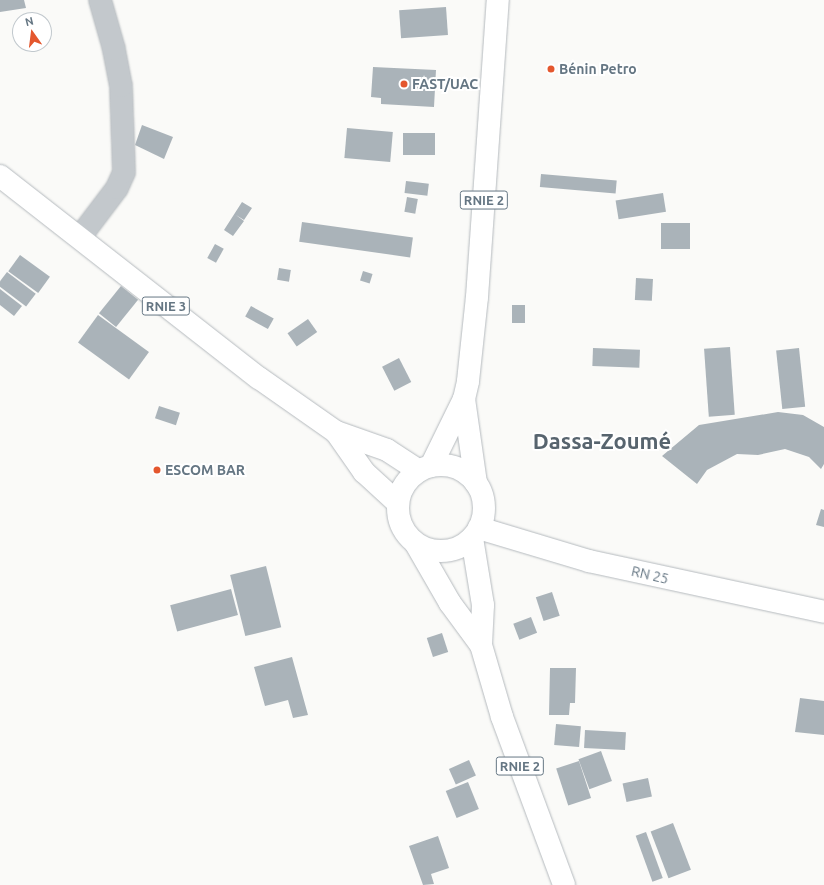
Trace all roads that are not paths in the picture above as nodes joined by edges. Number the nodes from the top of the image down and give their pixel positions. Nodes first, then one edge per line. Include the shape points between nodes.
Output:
1 (100, 0) edge
2 (498, 0) edge
3 (0, 176) edge
4 (80, 237) junction
5 (464, 399) junction
6 (336, 432) junction
7 (425, 468) junction
8 (476, 483) junction
9 (398, 503) junction
10 (475, 533) junction
11 (416, 544) junction
12 (824, 612) edge
13 (481, 645) junction
14 (564, 885) edge

1 - 4 street via 121,86 124,172 117,188
2 - 5 main road, RNIE 2 via 477,296
3 - 4 main road, RNIE 3
4 - 6 main road, RNIE 3 via 259,378
5 - 7 main road, RNIE 2
5 - 8 main road, RNIE 2
6 - 7 main road, RNIE 3 via 387,450
6 - 9 main road, RNIE 3 via 364,472
7 - 8 main road via 450,466 465,472
7 - 9 main road, RNIE 2 via 401,490
8 - 10 main road, RNIE 2 via 483,503
9 - 11 main road, RNIE 2 via 401,526
10 - 11 main road via 451,550 427,549
10 - 12 main road, RN 25 / RN 25 via 589,561
10 - 13 main road, RNIE 2 via 483,605
11 - 13 main road, RNIE 2 via 450,603
13 - 14 main road, RNIE 2 via 502,717

